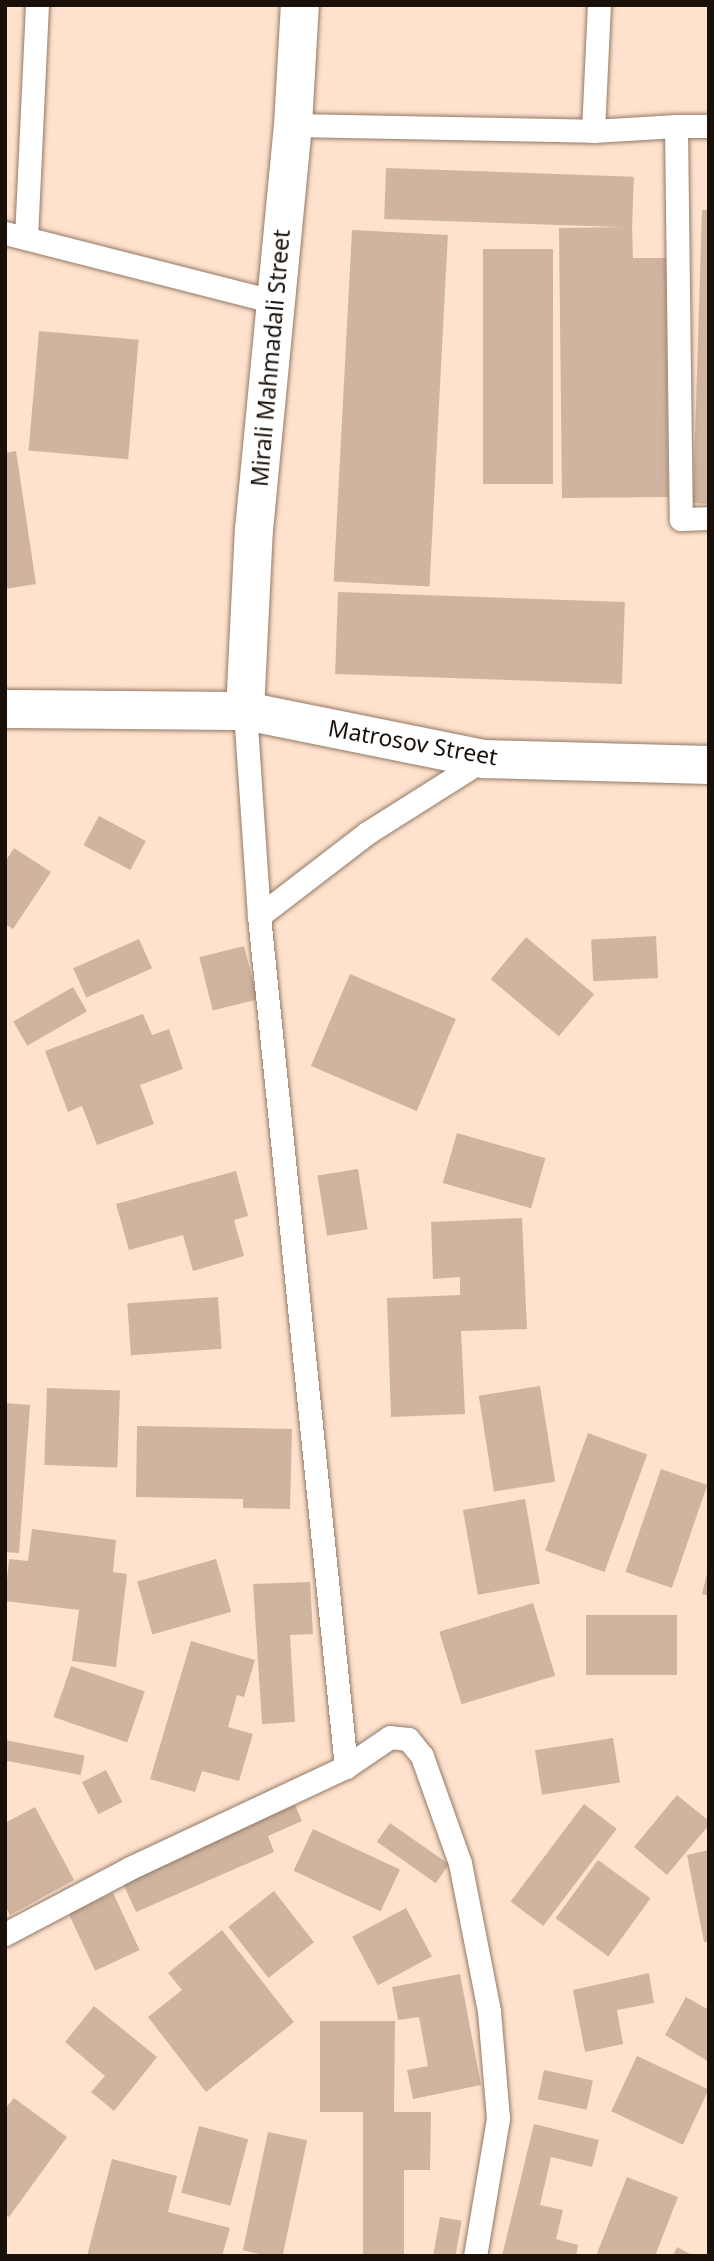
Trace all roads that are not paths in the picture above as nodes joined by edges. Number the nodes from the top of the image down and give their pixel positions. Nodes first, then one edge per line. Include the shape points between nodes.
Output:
1 (37, 5) edge
2 (300, 5) edge
3 (599, 5) edge
4 (293, 125) junction
5 (676, 126) junction
6 (709, 126) edge
7 (593, 131) junction
8 (16, 235) edge
9 (275, 302) junction
10 (709, 518) edge
11 (5, 709) edge
12 (245, 711) junction
13 (484, 759) junction
14 (709, 765) edge
15 (259, 916) junction
16 (346, 1767) junction
17 (5, 1934) edge
18 (475, 2256) edge

1 - 8 lane
2 - 4 street, Mirali Mahmadali Street
3 - 7 lane
4 - 7 lane
4 - 9 street, Mirali Mahmadali Street
5 - 6 lane
5 - 7 lane
5 - 10 lane via 681,519
8 - 9 lane
9 - 12 street, Mirali Mahmadali Street via 254,530
11 - 12 street, Matrosov Street
12 - 13 street, Matrosov Street
12 - 15 lane
13 - 14 street, Matrosov Street
13 - 15 lane via 367,833
15 - 16 lane
16 - 17 lane via 130,1868
16 - 18 lane via 390,1737 408,1739 422,1756 460,1863 489,2011 498,2118

